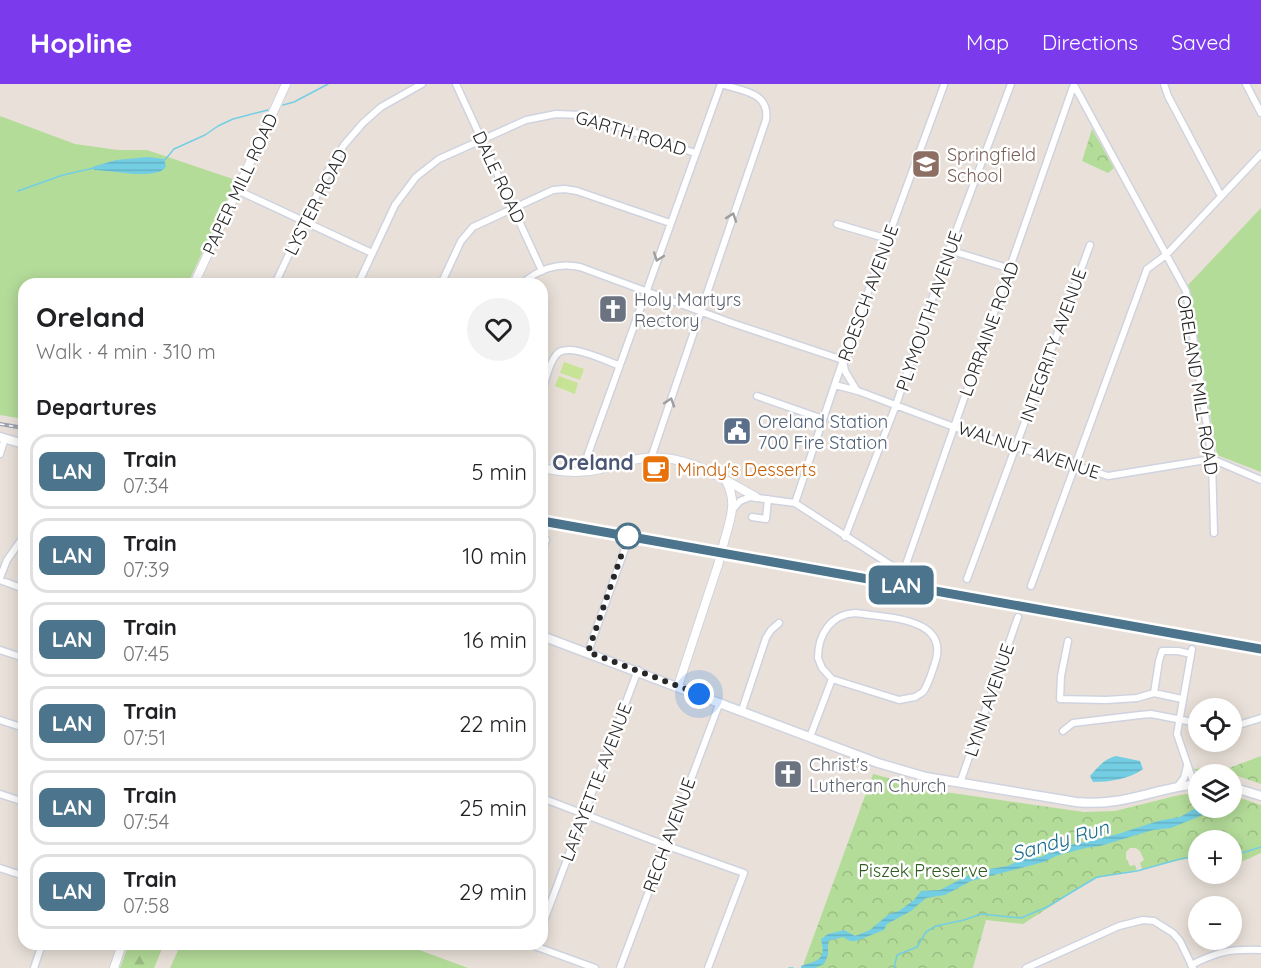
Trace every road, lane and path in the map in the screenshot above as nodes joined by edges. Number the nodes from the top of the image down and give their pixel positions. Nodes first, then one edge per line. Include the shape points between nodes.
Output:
1 (286, 84) edge
2 (422, 84) edge
3 (456, 84) edge
4 (721, 84) edge
5 (1011, 84) edge
6 (1074, 84) edge
7 (1164, 84) edge
8 (1246, 84) edge
9 (944, 85) edge
10 (1261, 113) edge
11 (482, 138) junction
12 (695, 153) junction
13 (1261, 154) edge
14 (237, 190) junction
15 (1221, 196) junction
16 (513, 207) junction
17 (304, 222) junction
18 (670, 223) junction
19 (837, 225) dead end
20 (888, 239) junction
21 (1090, 245) dead end
22 (949, 250) junction
23 (372, 253) junction
24 (1166, 255) junction
25 (1011, 269) junction
26 (542, 271) junction
27 (197, 278) edge
28 (278, 278) edge
29 (361, 278) edge
30 (444, 278) edge
31 (531, 278) edge
32 (646, 291) junction
33 (700, 310) junction
34 (843, 360) junction
35 (618, 365) junction
36 (548, 374) edge
37 (835, 385) junction
38 (858, 391) junction
39 (757, 396) dead end
40 (896, 405) junction
41 (823, 419) junction
42 (954, 427) junction
43 (3, 438) edge
44 (18, 442) edge
45 (1016, 447) junction
46 (0, 454) edge
47 (651, 458) junction
48 (1212, 459) junction
49 (1075, 467) junction
50 (548, 469) edge
51 (584, 472) junction
52 (725, 480) junction
53 (1261, 480) edge
54 (756, 497) junction
55 (768, 499) junction
56 (795, 503) junction
57 (733, 509) junction
58 (752, 518) dead end
59 (1214, 533) dead end
60 (845, 537) junction
61 (18, 544) edge
62 (626, 546) dead end
63 (0, 579) edge
64 (967, 579) dead end
65 (18, 586) edge
66 (1031, 586) dead end
67 (1018, 617) dead end
68 (779, 623) dead end
69 (548, 638) edge
70 (1068, 641) dead end
71 (0, 650) edge
72 (588, 652) junction
73 (18, 656) edge
74 (638, 670) junction
75 (832, 679) junction
76 (678, 686) junction
77 (1154, 693) junction
78 (1182, 699) junction
79 (720, 702) junction
80 (742, 710) junction
81 (1261, 718) edge
82 (1179, 719) junction
83 (0, 720) edge
84 (1188, 721) edge
85 (1242, 724) edge
86 (18, 726) edge
87 (1063, 732) dead end
88 (810, 737) junction
89 (1187, 765) joint
90 (960, 783) junction
91 (1188, 785) edge
92 (1177, 787) junction
93 (1242, 789) edge
94 (0, 794) edge
95 (1261, 796) edge
96 (18, 800) edge
97 (548, 800) edge
98 (584, 814) junction
99 (665, 845) junction
100 (0, 868) edge
101 (18, 874) edge
102 (548, 910) edge
103 (40, 950) edge
104 (120, 950) edge
105 (548, 950) edge
106 (1261, 950) edge
107 (1192, 966) edge
108 (34, 968) edge
109 (114, 968) edge
110 (595, 968) edge
111 (620, 968) edge
112 (708, 968) edge
113 (1026, 968) edge

1 - 14 street, PAPER MILL ROAD
2 - 17 street, LYSTER ROAD via 389,102 353,133 336,157
3 - 11 street, DALE ROAD
4 - 12 street
33 -> 4 street via 766,120 766,104 754,95
5 - 22 street, PLYMOUTH AVENUE
6 - 24 street, ORELAND MILL ROAD
6 - 25 street, LORRAINE ROAD
7 - 15 street
8 - 10 street
9 - 20 street, ROESCH AVENUE
11 - 12 street, GARTH ROAD via 526,120 567,114 593,117
11 - 16 street, DALE ROAD
11 - 23 street, GARTH ROAD via 439,159 417,177 395,205
12 - 18 street
13 - 15 street
14 - 17 street
14 - 27 street, PAPER MILL ROAD
15 - 24 street
16 - 18 street via 547,191 565,189
16 - 26 street, DALE ROAD
16 - 30 street via 468,231
17 - 23 street
17 - 28 street, LYSTER ROAD
18 -> 32 street
19 - 20 street
20 - 34 street, ROESCH AVENUE
21 - 45 street, INTEGRITY AVENUE
22 - 25 street
22 - 40 street, PLYMOUTH AVENUE
23 - 29 street, GARTH ROAD
24 - 48 street, ORELAND MILL ROAD via 1186,291
24 - 49 street via 1147,269
25 - 42 street, LORRAINE ROAD
26 - 31 street
26 - 32 street via 560,265 575,266
32 - 33 street
32 - 35 street
33 - 34 street
47 -> 33 street
34 - 37 street, ROESCH AVENUE
34 - 38 street via 844,371
35 - 36 street via 564,350 555,355
35 - 51 street
37 - 38 street, WALNUT AVENUE
37 - 41 street, ROESCH AVENUE
38 - 40 street, WALNUT AVENUE
39 - 41 street
40 - 42 street, WALNUT AVENUE
40 - 60 street, PLYMOUTH AVENUE
41 - 56 street, ROESCH AVENUE
42 - 45 street, WALNUT AVENUE
42 - 60 street, LORRAINE ROAD via 903,573
43 - 44 main road
43 - 46 street
45 - 49 street, WALNUT AVENUE
45 - 64 street, INTEGRITY AVENUE
47 - 51 street
47 - 52 street via 696,465
48 - 49 street, WALNUT AVENUE via 1108,476
48 - 53 street
48 - 59 street, ORELAND MILL ROAD
49 - 66 street
50 - 51 street
52 - 54 street
52 - 57 street
54 - 55 street
54 - 57 street via 742,500
55 - 56 street
55 - 58 street via 766,519
56 - 60 street
57 - 76 street, bridge
61 - 63 street
62 - 72 street
63 - 65 street
67 - 90 street, LYNN AVENUE
68 - 80 street via 766,638
69 - 72 main road
70 - 77 street via 1060,699 1137,698
71 - 73 street
72 - 74 main road
74 - 76 main road
74 - 98 street, LAFAYETTE AVENUE
75 - 75 street via 892,699 915,697 925,689 938,658 935,640 925,627 913,622 856,613 839,617 824,630 818,653 822,668
75 - 88 street
76 - 79 main road
77 - 78 street
77 - 78 street via 1162,651 1191,652
78 - 82 street
79 - 80 main road
79 - 99 street, RECH AVENUE
80 - 88 main road
81 - 85 street
82 - 84 street
82 - 87 street via 1140,715 1072,723
82 - 89 street via 1177,734
83 - 86 street
88 - 90 main road via 908,773
89 - 92 street
90 - 92 main road via 1096,804
91 - 92 main road
93 - 95 main road
94 - 96 street
97 - 98 street
98 - 99 street
98 - 102 street, LAFAYETTE AVENUE
99 - 111 street, RECH AVENUE
99 - 112 street via 744,873
100 - 101 street
103 - 108 street
104 - 109 street
105 - 110 street
106 - 107 street via 1220,952
107 - 113 street via 1173,933 1154,921 1143,920 1119,926

